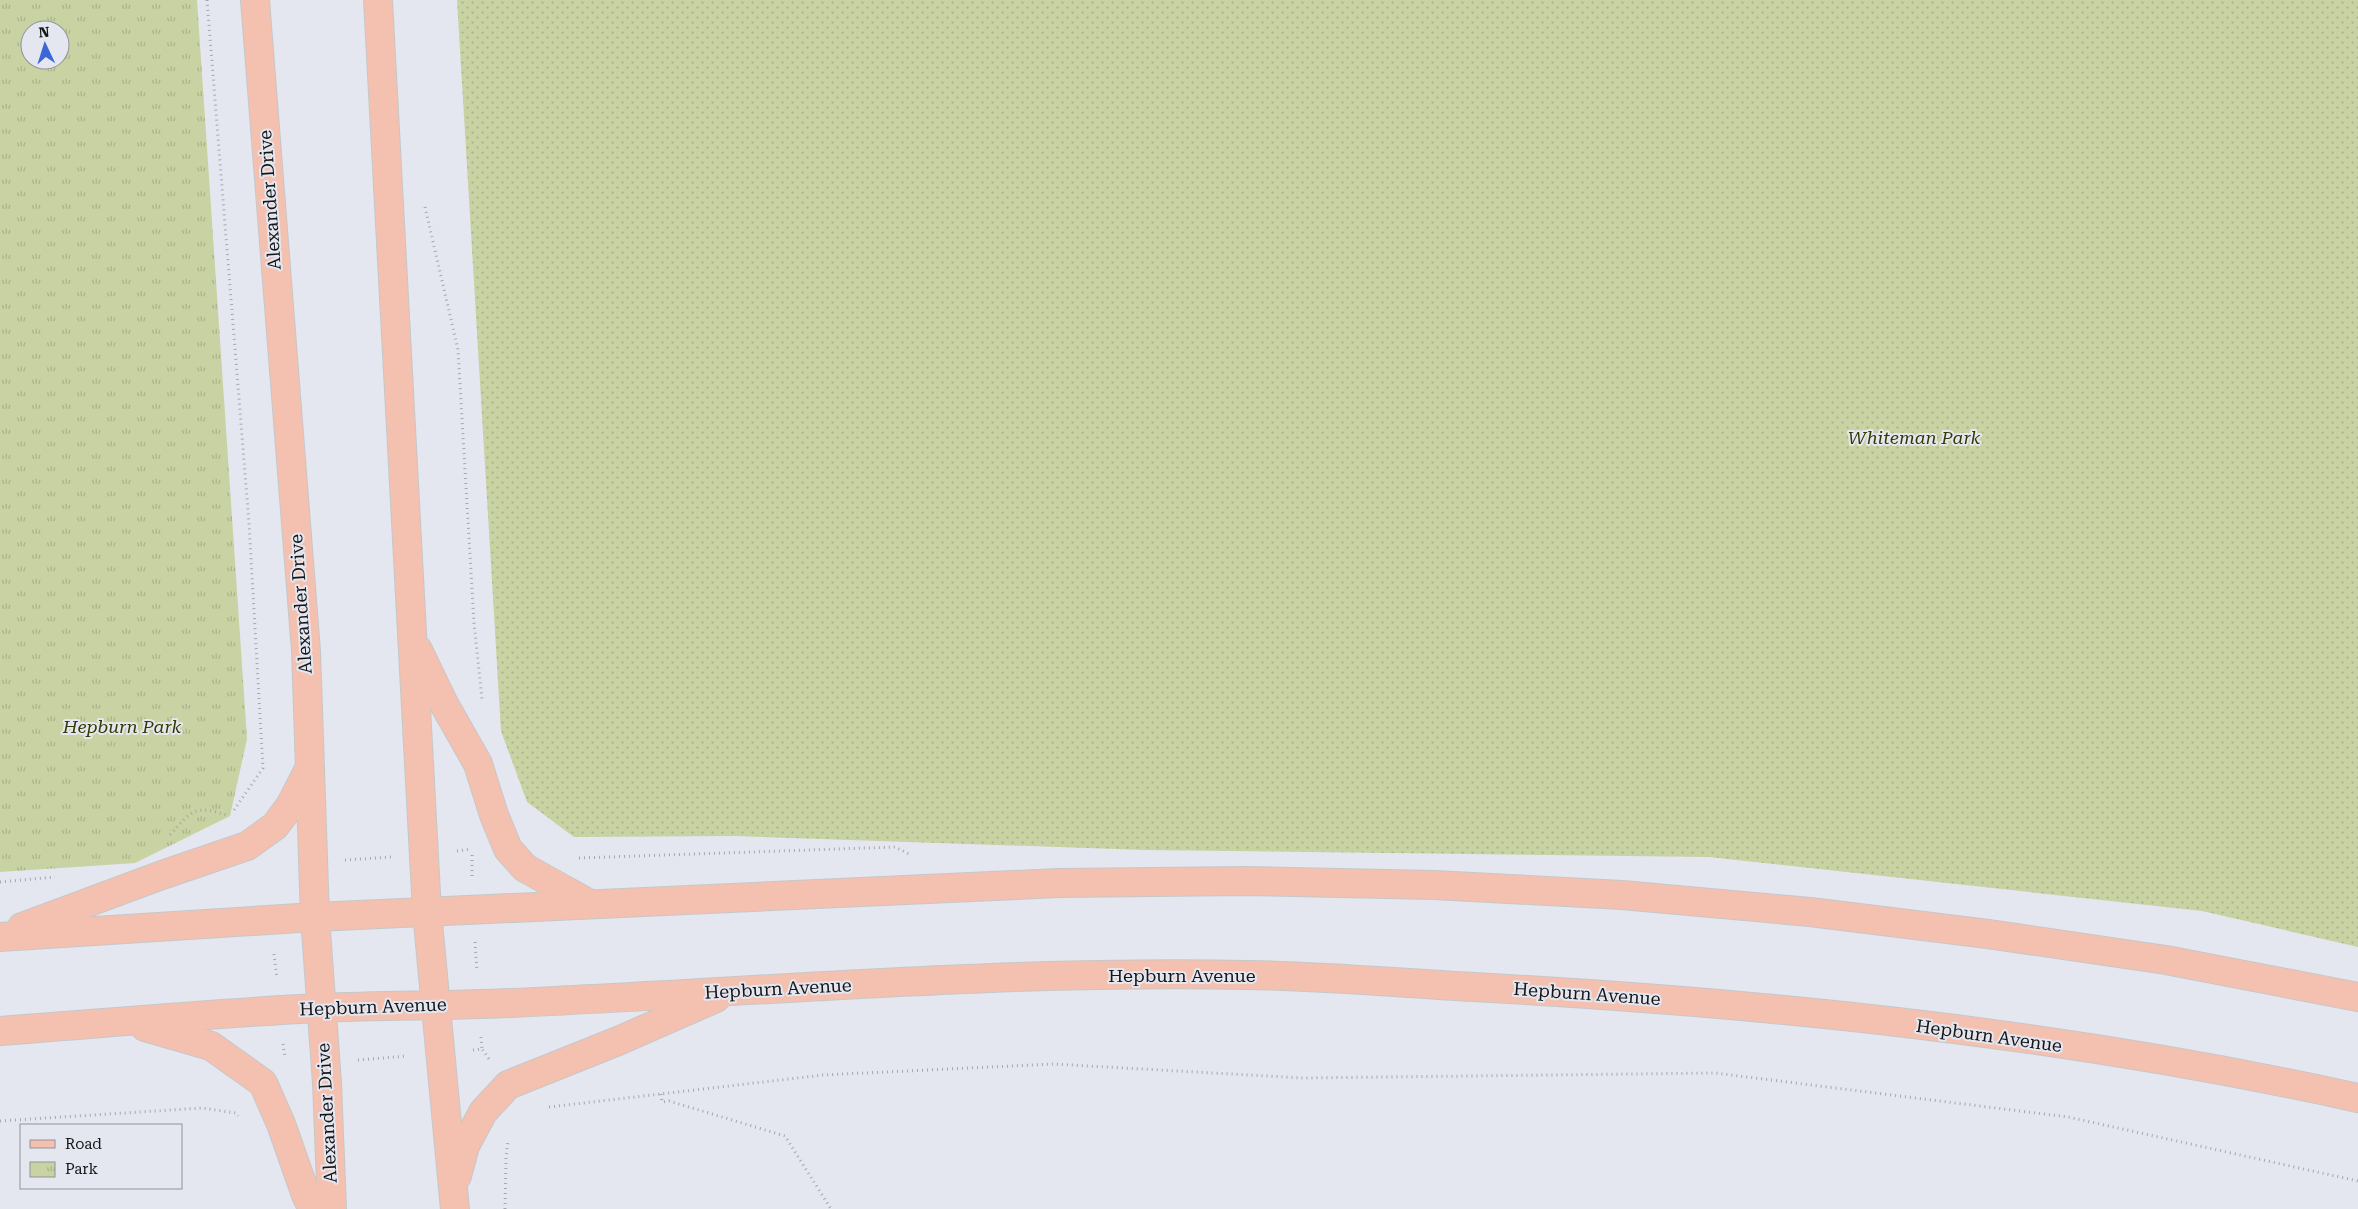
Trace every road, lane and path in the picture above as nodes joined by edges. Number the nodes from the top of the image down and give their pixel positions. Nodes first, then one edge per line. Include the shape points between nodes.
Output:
1 (206, 0) edge
2 (255, 0) edge
3 (378, 0) edge
4 (423, 198) dead end
5 (412, 640) junction
6 (483, 708) dead end
7 (311, 765) junction
8 (494, 815) junction
9 (230, 816) dead end
10 (472, 849) dead end
11 (912, 856) dead end
12 (576, 858) dead end
13 (592, 904) junction
14 (427, 912) junction
15 (315, 917) junction
16 (270, 920) junction
17 (0, 936) edge
18 (734, 990) junction
19 (2358, 996) edge
20 (435, 1004) junction
21 (322, 1008) junction
22 (281, 1010) junction
23 (126, 1022) junction
24 (0, 1031) edge
25 (439, 1054) junction
26 (325, 1062) junction
27 (263, 1083) junction
28 (508, 1085) junction
29 (661, 1094) junction
30 (2358, 1098) edge
31 (236, 1113) junction
32 (241, 1120) dead end
33 (0, 1121) edge
34 (509, 1132) dead end
35 (2358, 1181) edge
36 (454, 1200) edge
37 (313, 1209) edge
38 (332, 1209) edge
39 (505, 1209) edge
40 (830, 1209) edge

1 - 9 path via 249,523 263,768
2 - 7 main road, Alexander Drive via 306,651
3 - 5 main road
4 - 6 path via 458,350 474,623
5 - 8 main road via 478,764
5 - 14 main road
7 - 15 main road, Alexander Drive
7 - 17 main road via 290,806 275,826 246,846
8 - 10 path
8 - 13 main road via 508,848 525,868
11 - 12 path via 895,847
13 - 14 main road
13 - 19 main road via 1059,883 1246,881 1454,886 1622,895 1810,912 2166,960
14 - 15 main road
14 - 20 main road
15 - 16 main road
15 - 21 main road, Alexander Drive
16 - 17 main road
16 - 22 path
18 - 20 main road, Hepburn Avenue
18 - 28 main road
18 - 30 main road, Hepburn Avenue via 1067,976 1249,975 1615,994 1974,1032 2149,1059
20 - 21 main road, Hepburn Avenue
20 - 25 main road
21 - 22 main road, Hepburn Avenue
21 - 26 main road, Alexander Drive
22 - 23 main road, Hepburn Avenue
22 - 27 path via 285,1065
23 - 24 main road, Hepburn Avenue
23 - 27 main road via 211,1046
25 - 26 path
25 - 28 path via 482,1049
25 - 36 main road
26 - 38 main road, Alexander Drive
27 - 31 path
27 - 37 main road
28 - 29 path via 526,1110
28 - 36 main road via 484,1112 465,1146
29 - 35 path via 823,1075 1053,1064 1302,1078 1715,1073 2068,1117
29 - 40 path via 662,1102 669,1101 785,1136
31 - 32 path
31 - 33 path via 202,1108
34 - 39 path

